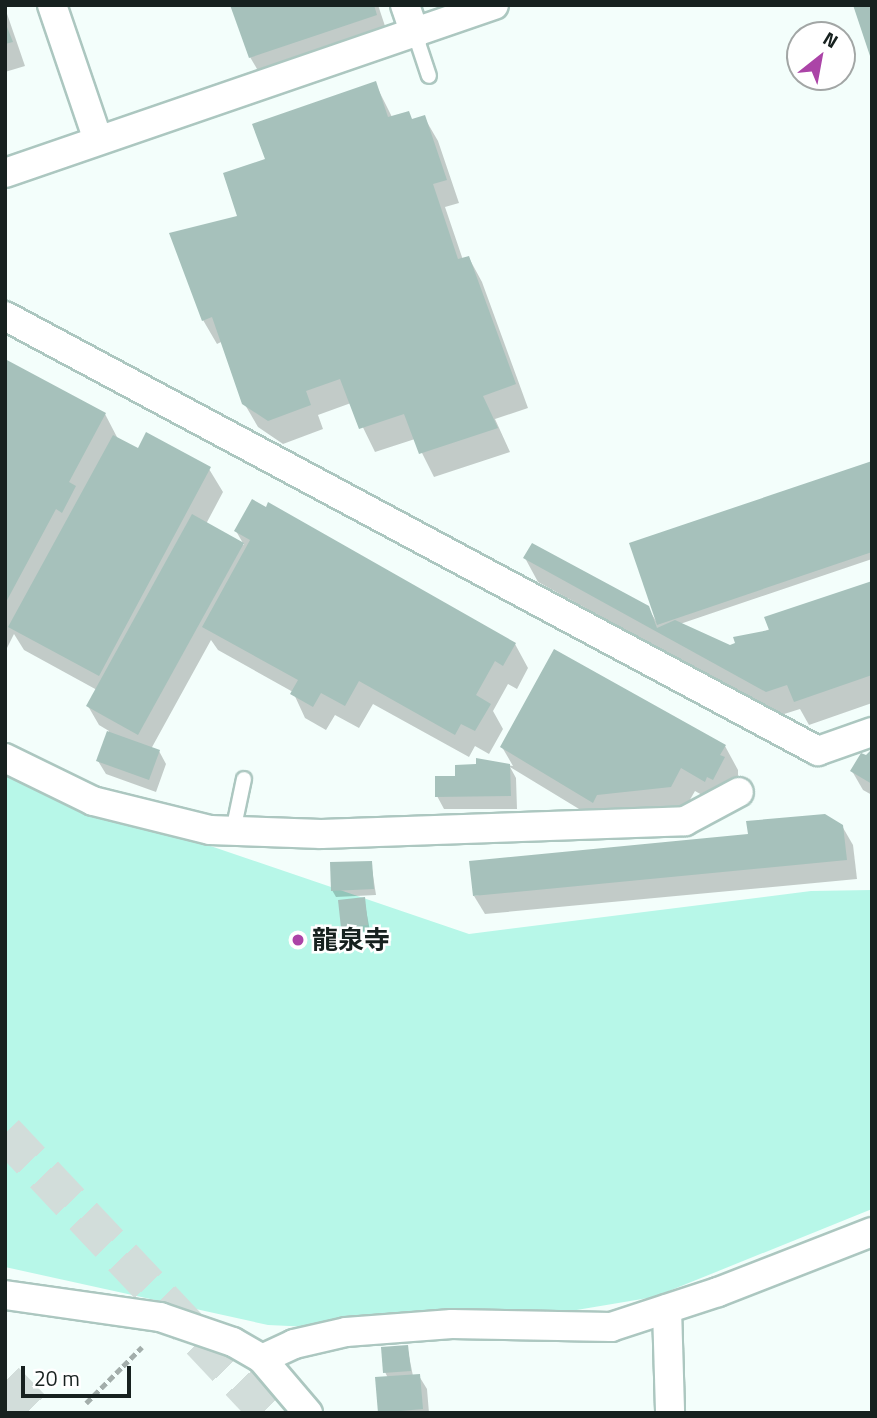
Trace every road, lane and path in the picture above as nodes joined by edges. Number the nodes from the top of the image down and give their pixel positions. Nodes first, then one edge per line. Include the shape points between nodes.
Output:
1 (52, 5) edge
2 (405, 5) edge
3 (494, 5) edge
4 (415, 34) junction
5 (429, 76) dead end
6 (98, 140) junction
7 (5, 173) edge
8 (5, 316) edge
9 (872, 732) edge
10 (5, 758) edge
11 (244, 779) dead end
12 (739, 792) dead end
13 (233, 831) junction
14 (872, 1232) edge
15 (5, 1294) edge
16 (667, 1308) junction
17 (160, 1317) junction
18 (262, 1359) junction
19 (86, 1403) dead end
20 (308, 1413) edge
21 (670, 1413) edge

1 - 6 street
2 - 4 street
3 - 4 street
4 - 5 lane
4 - 6 street
6 - 7 street
8 - 9 street via 818,751
10 - 13 street via 93,802 210,830
11 - 13 lane
12 - 13 street via 685,821 321,834
14 - 16 street
15 - 17 street
16 - 18 street via 611,1327 452,1324 346,1332 294,1344
16 - 21 street
17 - 18 street via 233,1342
17 - 19 path via 153,1336
18 - 20 street

